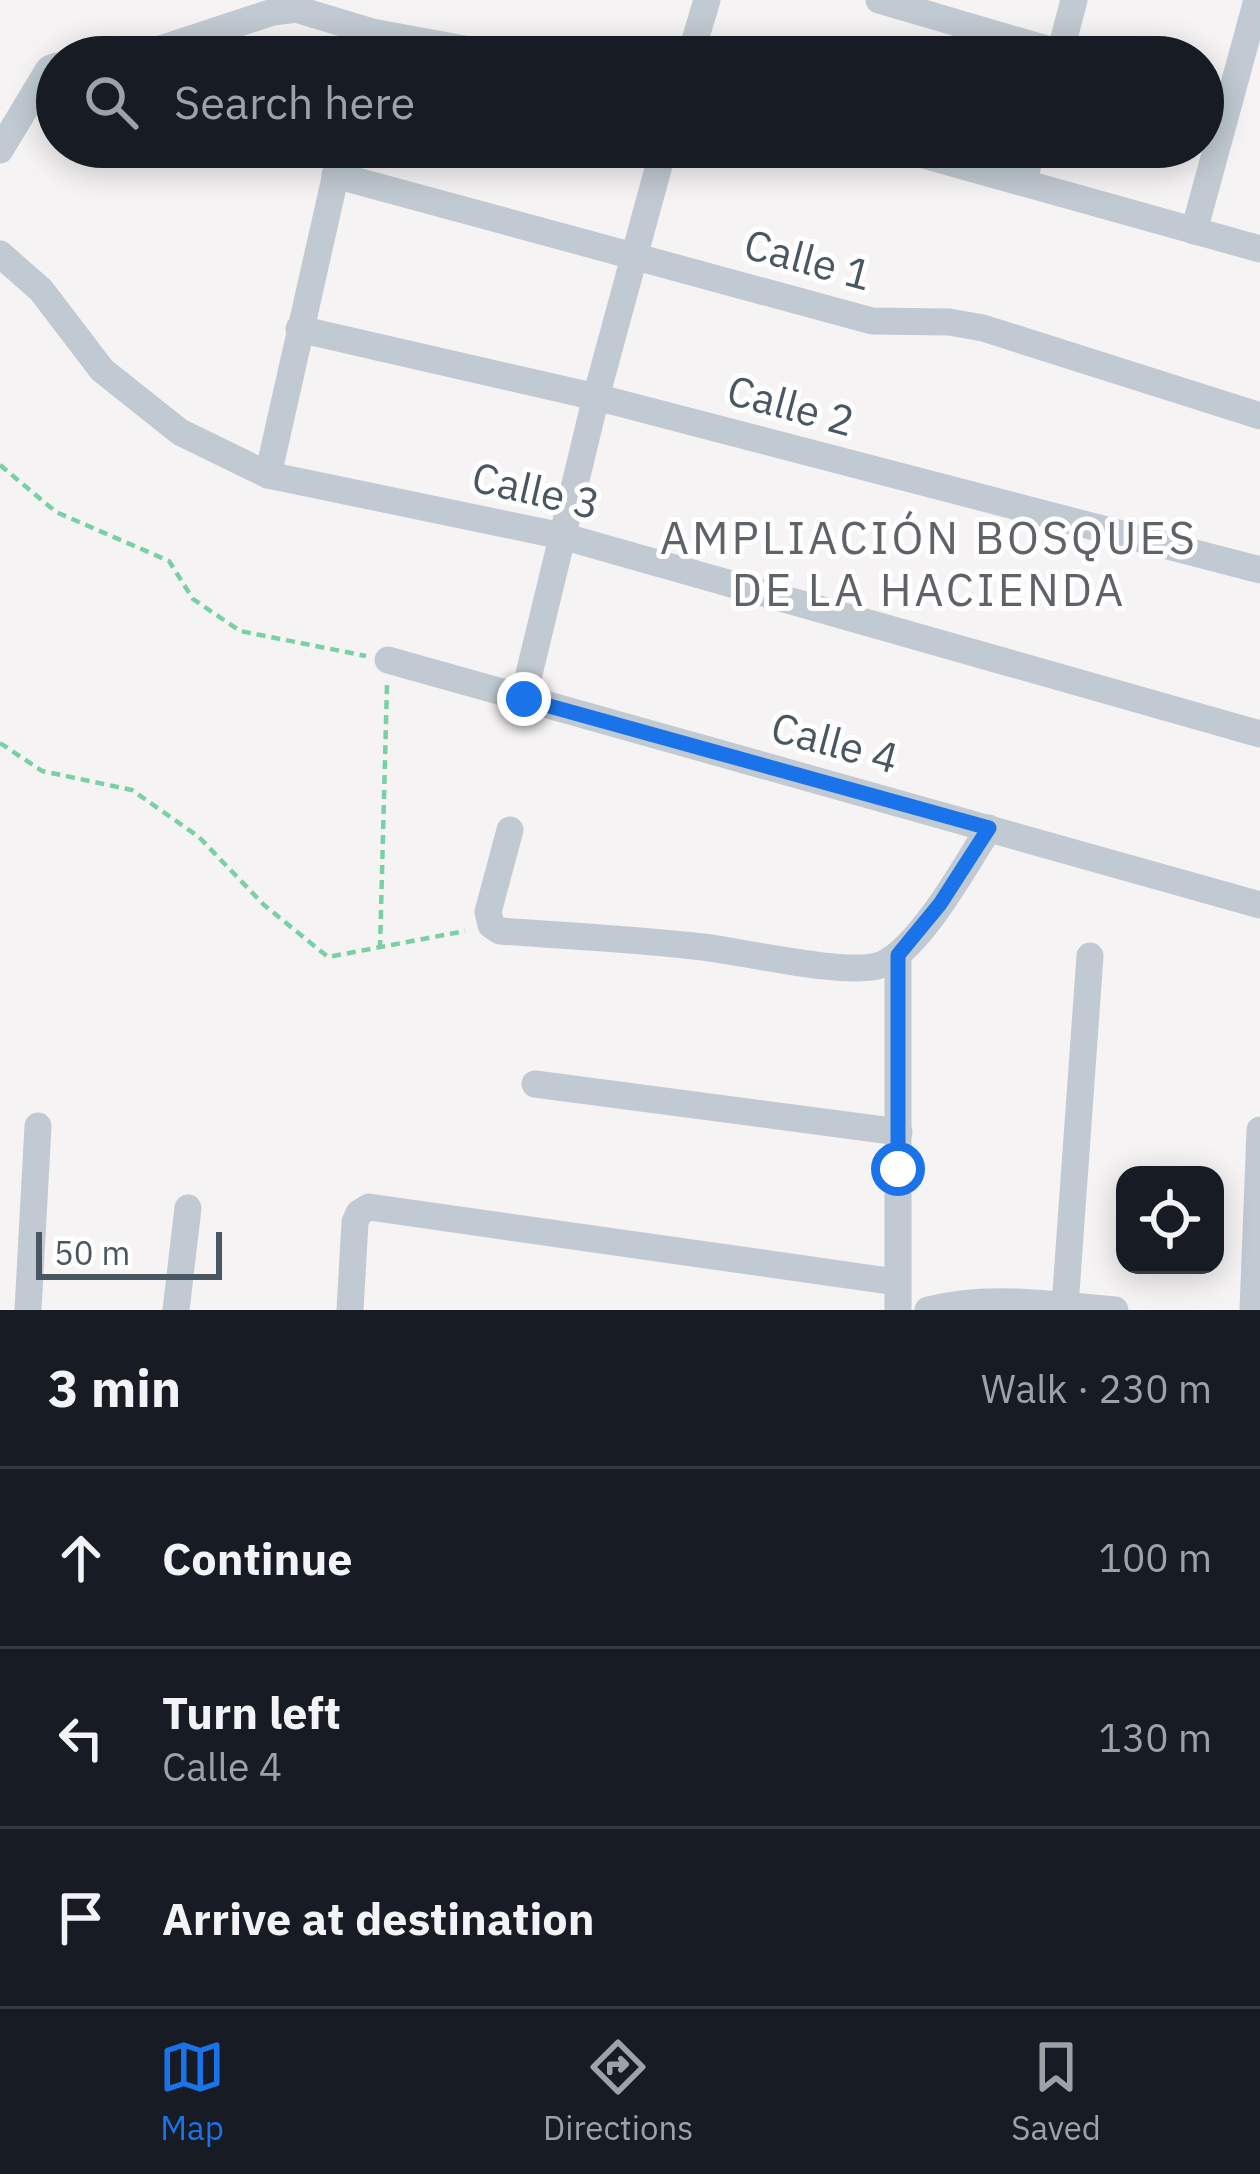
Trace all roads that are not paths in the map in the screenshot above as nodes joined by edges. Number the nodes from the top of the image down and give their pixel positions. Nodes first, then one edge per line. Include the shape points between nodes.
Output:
1 (707, 0) edge
2 (879, 0) edge
3 (1074, 0) edge
4 (1257, 0) edge
5 (200, 36) edge
6 (394, 36) edge
7 (696, 36) edge
8 (997, 36) edge
9 (1064, 36) edge
10 (36, 90) edge
11 (1224, 121) edge
12 (0, 150) edge
13 (336, 168) edge
14 (360, 168) edge
15 (658, 168) edge
16 (972, 168) edge
17 (1027, 168) edge
18 (1211, 168) edge
19 (1023, 182) junction
20 (1194, 231) junction
21 (1260, 249) edge
22 (0, 254) edge
23 (634, 256) junction
24 (299, 329) junction
25 (596, 397) junction
26 (1260, 416) edge
27 (268, 475) junction
28 (562, 536) junction
29 (1260, 570) edge
30 (388, 660) road end
31 (524, 699) junction
32 (1260, 734) edge
33 (989, 828) junction
34 (510, 830) dead end
35 (1260, 905) edge
36 (898, 955) junction
37 (1090, 956) dead end
38 (535, 1084) dead end
39 (38, 1126) dead end
40 (1260, 1130) edge
41 (899, 1132) junction
42 (188, 1208) dead end
43 (897, 1296) edge
44 (1065, 1306) junction
45 (28, 1310) edge
46 (176, 1310) edge
47 (350, 1310) edge
48 (928, 1310) edge
49 (1115, 1310) edge
50 (1253, 1310) edge

1 - 7 street
2 - 8 street
3 - 9 street
4 - 11 street
5 - 6 street via 296,10
10 - 12 street
13 - 24 street
14 - 23 street, Calle 1
15 - 23 street
16 - 19 street
17 - 19 street
18 - 20 street
19 - 20 street
20 - 21 street
22 - 27 street, Calle 3 via 40,290 102,370 180,433
23 - 25 street
23 - 26 street, Calle 1 via 872,321 983,328
24 - 25 street, Calle 2
24 - 27 street
25 - 28 street
25 - 29 street, Calle 2
27 - 28 street, Calle 3
28 - 31 street
28 - 32 street, Calle 3
30 - 31 street, Calle 4
31 - 33 street, Calle 4
33 - 35 street, Calle 4
33 - 36 street
34 - 36 street via 488,912 500,932 702,946 851,968 878,967
36 - 41 street
37 - 44 street
38 - 41 street
39 - 45 street
40 - 50 street
41 - 43 street
42 - 46 street
43 - 47 street via 369,1207 355,1222
44 - 48 street via 1004,1301
44 - 49 street

